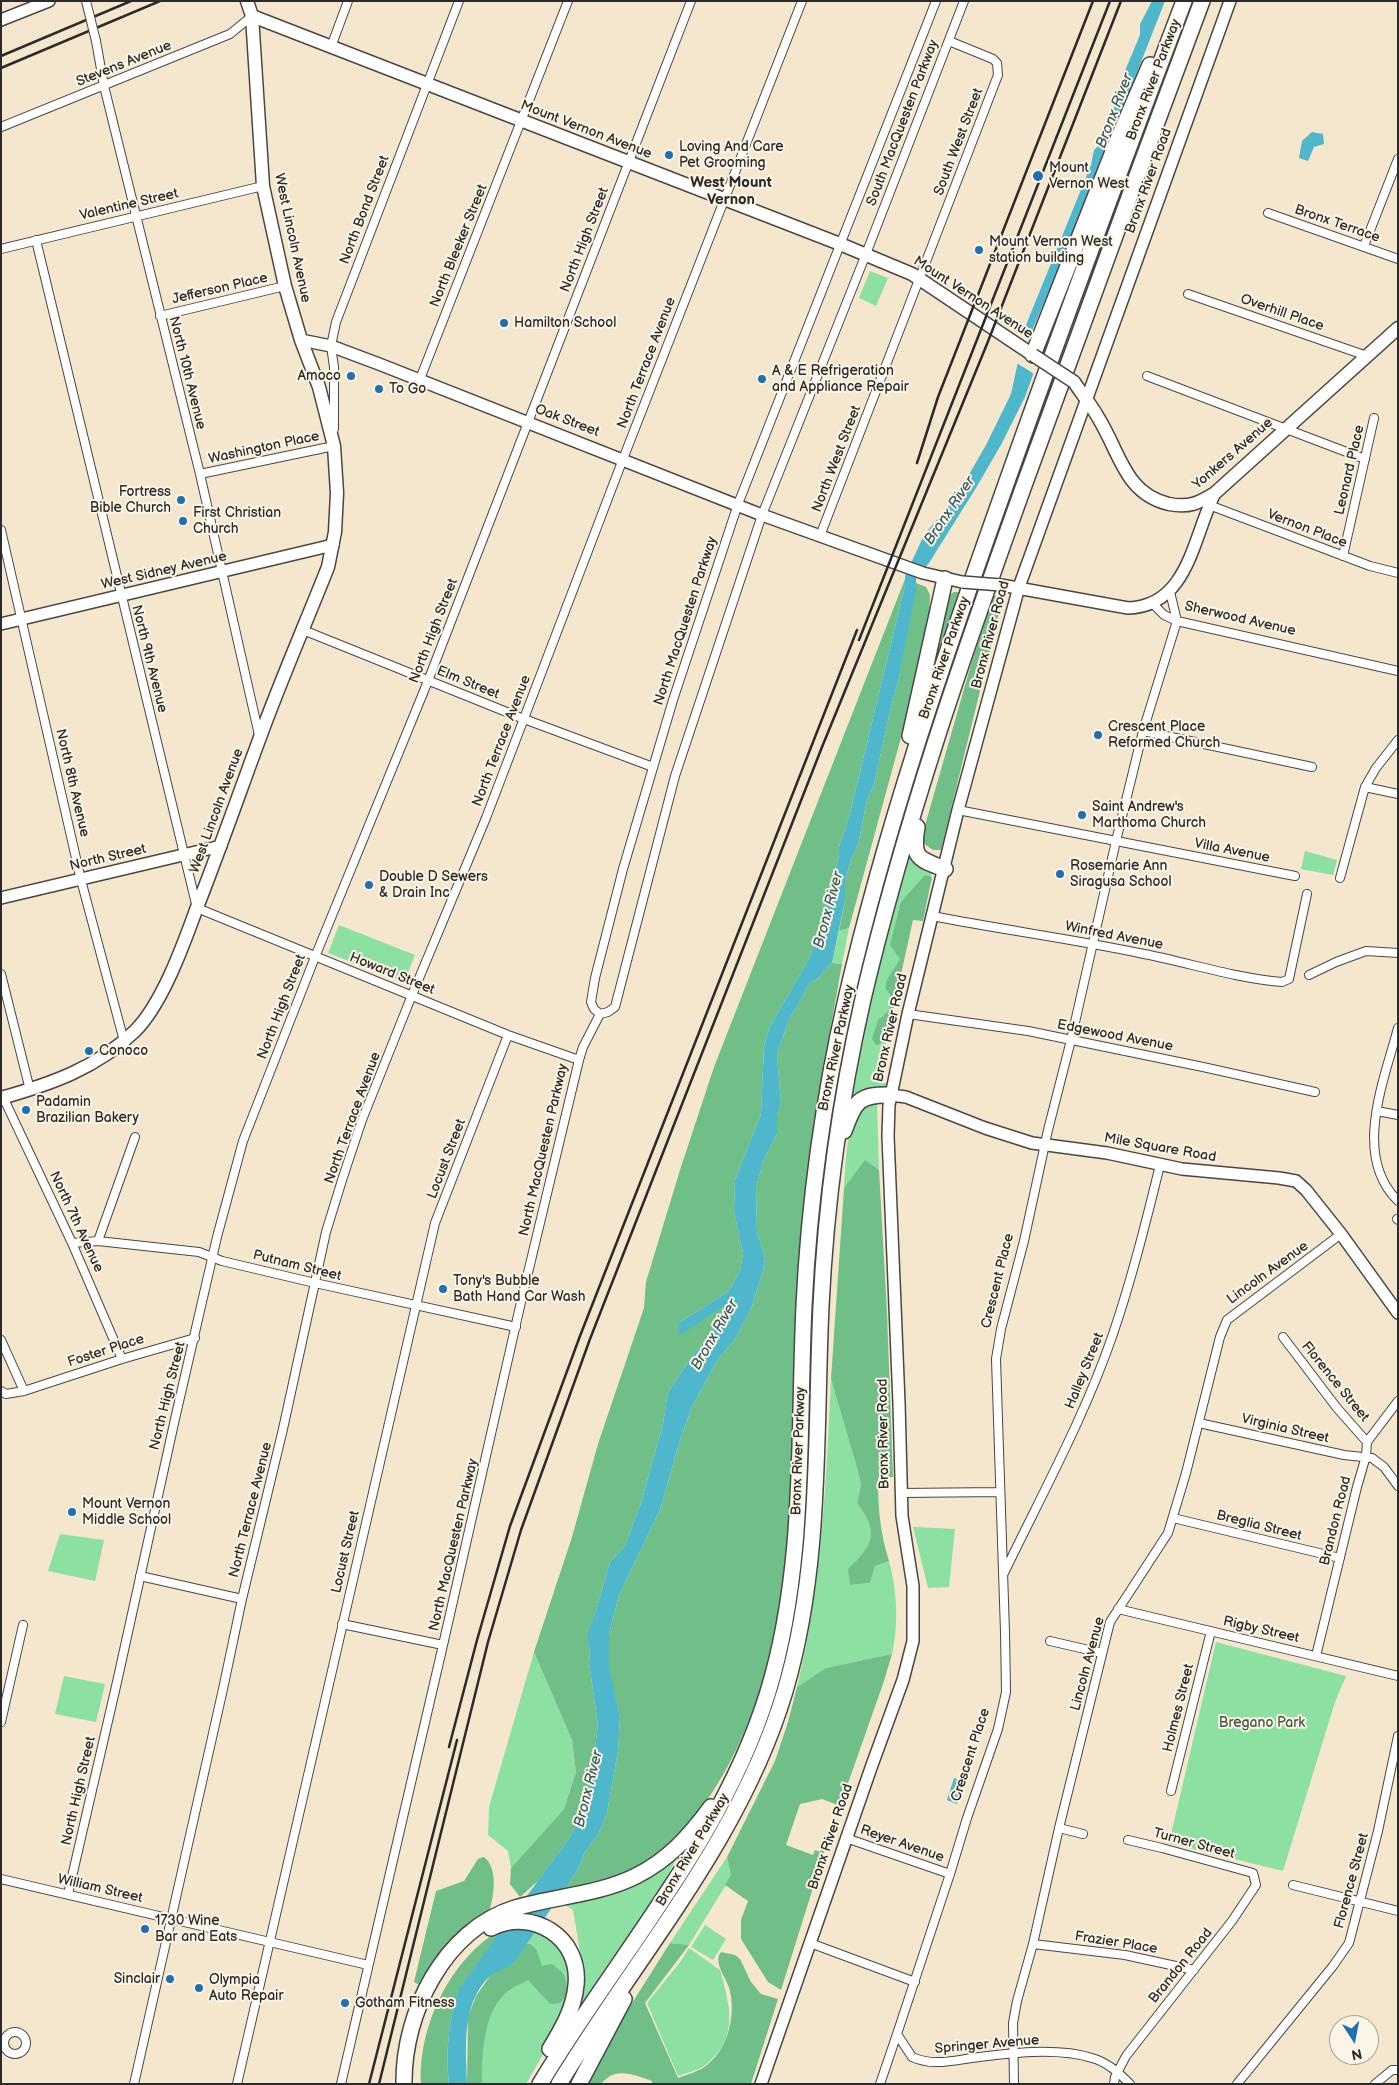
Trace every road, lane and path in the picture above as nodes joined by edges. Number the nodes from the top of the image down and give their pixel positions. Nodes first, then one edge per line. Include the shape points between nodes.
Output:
1 (49, 1) edge
2 (86, 1) edge
3 (247, 1) edge
4 (348, 1) edge
5 (459, 1) edge
6 (568, 1) edge
7 (691, 1) edge
8 (802, 1) edge
9 (936, 1) edge
10 (964, 1) edge
11 (1183, 1) edge
12 (1202, 1) edge
13 (1230, 1) edge
14 (252, 16) junction
15 (1, 20) edge
16 (948, 41) junction
17 (331, 47) junction
18 (426, 84) junction
19 (104, 86) junction
20 (522, 121) junction
21 (1, 127) edge
22 (1398, 159) edge
23 (627, 162) junction
24 (263, 186) junction
25 (724, 200) junction
26 (1268, 213) dead end
27 (136, 216) junction
28 (36, 240) junction
29 (840, 244) junction
30 (1364, 246) junction
31 (1, 249) edge
32 (866, 254) junction
33 (1398, 259) edge
34 (920, 280) junction
35 (285, 286) junction
36 (1188, 294) dead end
37 (160, 316) junction
38 (1398, 328) edge
39 (301, 340) junction
40 (331, 346) junction
41 (1033, 355) junction
42 (1367, 356) junction
43 (1147, 376) dead end
44 (420, 379) junction
45 (1087, 401) junction
46 (1374, 418) dead end
47 (528, 423) junction
48 (1287, 428) junction
49 (334, 446) junction
50 (623, 459) junction
51 (1365, 459) junction
52 (200, 474) junction
53 (1215, 493) junction
54 (738, 504) junction
55 (1209, 505) junction
56 (762, 514) junction
57 (1, 530) edge
58 (820, 536) junction
59 (333, 545) junction
60 (1343, 556) junction
61 (221, 573) junction
62 (1398, 573) edge
63 (945, 579) junction
64 (1019, 587) junction
65 (1170, 592) junction
66 (121, 596) junction
67 (1153, 604) junction
68 (22, 619) junction
69 (1177, 621) junction
70 (1, 624) edge
71 (303, 630) junction
72 (1398, 671) edge
73 (428, 681) junction
74 (524, 719) junction
75 (1143, 731) junction
76 (260, 738) junction
77 (1398, 740) edge
78 (653, 767) junction
79 (1312, 767) dead end
80 (923, 778) junction
81 (904, 780) junction
82 (1365, 786) junction
83 (1398, 794) edge
84 (958, 810) junction
85 (1116, 841) junction
86 (221, 846) junction
87 (185, 856) junction
88 (945, 869) junction
89 (1295, 876) dead end
90 (1340, 878) dead end
91 (81, 880) junction
92 (1307, 894) dead end
93 (1, 898) edge
94 (197, 908) junction
95 (933, 916) junction
96 (1092, 944) junction
97 (1398, 953) edge
98 (315, 957) junction
99 (1, 974) edge
100 (1309, 975) dead end
101 (412, 994) junction
102 (600, 1014) junction
103 (908, 1014) junction
104 (1398, 1028) edge
105 (508, 1035) junction
106 (1071, 1040) junction
107 (124, 1041) junction
108 (579, 1060) junction
109 (30, 1090) junction
110 (1315, 1092) dead end
111 (891, 1095) junction
112 (2, 1097) edge
113 (1377, 1111) junction
114 (1398, 1115) edge
115 (135, 1137) dead end
116 (1044, 1146) junction
117 (833, 1160) junction
118 (1160, 1165) junction
119 (1398, 1201) edge
120 (1341, 1234) junction
121 (98, 1241) junction
122 (72, 1243) junction
123 (213, 1257) junction
124 (315, 1283) junction
125 (416, 1306) junction
126 (1398, 1313) edge
127 (516, 1327) junction
128 (1283, 1337) dead end
129 (195, 1338) junction
130 (1, 1340) edge
131 (122, 1359) junction
132 (1, 1391) edge
133 (24, 1391) junction
134 (1398, 1401) edge
135 (1199, 1423) junction
136 (1367, 1442) junction
137 (1366, 1456) junction
138 (1398, 1486) edge
139 (1000, 1492) junction
140 (900, 1493) junction
141 (1173, 1518) junction
142 (1340, 1558) junction
143 (1004, 1575) junction
144 (140, 1576) junction
145 (242, 1599) junction
146 (1118, 1609) junction
147 (342, 1624) junction
148 (23, 1625) dead end
149 (1211, 1631) junction
150 (1050, 1641) dead end
151 (444, 1645) junction
152 (1102, 1653) junction
153 (1316, 1656) junction
154 (1398, 1676) edge
155 (1, 1722) edge
156 (1398, 1736) edge
157 (739, 1768) junction
158 (1171, 1791) dead end
159 (1059, 1828) junction
160 (1083, 1834) dead end
161 (846, 1838) junction
162 (1128, 1840) dead end
163 (1253, 1873) joint
164 (950, 1874) junction
165 (1, 1880) edge
166 (1293, 1885) dead end
167 (68, 1894) junction
168 (1360, 1902) junction
169 (1398, 1911) edge
170 (171, 1918) junction
171 (269, 1941) junction
172 (810, 1943) junction
173 (1033, 1944) junction
174 (651, 1946) junction
175 (368, 1965) junction
176 (1194, 1970) junction
177 (915, 1982) junction
178 (897, 2034) junction
179 (1013, 2054) junction
180 (1398, 2070) edge
181 (1117, 2072) junction
182 (134, 2084) edge
183 (237, 2084) edge
184 (341, 2084) edge
185 (404, 2084) edge
186 (413, 2084) edge
187 (530, 2084) edge
188 (540, 2084) edge
189 (559, 2084) edge
190 (579, 2084) edge
191 (761, 2084) edge
192 (880, 2084) edge
193 (1014, 2084) edge
194 (1114, 2084) edge
195 (1130, 2084) edge
196 (1237, 2084) edge
197 (1375, 2084) edge

1 - 15 street
2 - 19 street, North 10th Avenue, bridge
3 - 14 main road, West Lincoln Avenue
4 - 17 street
5 - 18 street, North Bond Street
6 - 20 street, North Bleeker Street
7 - 23 street, North High Street
8 - 25 street, North Terrace Avenue
9 - 29 street, South MacQuesten Parkway
10 - 16 street, South MacQuesten Parkway
11 - 41 highway via 1136,98
11 - 81 highway, Bronx River Parkway via 1039,390 944,656
12 - 80 highway, Bronx River Parkway via 1078,333
13 - 45 street, Bronx River Road
14 - 17 main road, Mount Vernon Avenue
14 - 19 street, Stevens Avenue via 230,34
14 - 24 main road, West Lincoln Avenue
16 - 32 street, South MacQuesten Parkway
16 - 34 street, South West Street via 993,59 998,75
17 - 18 main road, Mount Vernon Avenue
18 - 20 main road, Mount Vernon Avenue
18 - 40 street, North Bond Street via 336,322
19 - 21 street, Stevens Avenue
19 - 27 street, North 10th Avenue
20 - 23 main road, Mount Vernon Avenue
20 - 44 street, North Bleeker Street
22 - 30 street
23 - 25 main road, Mount Vernon Avenue
23 - 47 street, North High Street
24 - 27 street, Valentine Street
24 - 35 main road, West Lincoln Avenue
25 - 29 main road, Mount Vernon Avenue
25 - 50 street, North Terrace Avenue
26 - 30 street, Bronx Terrace
27 - 28 street, Valentine Street
27 - 37 street, North 10th Avenue
28 - 31 street, Valentine Street
28 - 66 street, North 9th Avenue
29 - 32 main road, Mount Vernon Avenue
29 - 54 street, North MacQuesten Parkway
30 - 33 street, Bronx Terrace
32 - 34 main road, Mount Vernon Avenue
32 - 56 street, North MacQuesten Parkway
34 - 41 main road, Mount Vernon Avenue
34 - 58 street, North West Street
35 - 37 street, Jefferson Place
35 - 39 main road, West Lincoln Avenue
36 - 42 street, Overhill Place
37 - 52 street, North 10th Avenue
38 - 42 main road, Yonkers Avenue
39 - 40 street, Oak Street
39 - 49 main road, West Lincoln Avenue via 319,387
40 - 44 street, Oak Street
40 - 49 street, West Lincoln Avenue
41 - 45 main road, Yonkers Avenue, bridge via 1074,382
42 - 48 main road, Yonkers Avenue
43 - 48 street
44 - 47 street, Oak Street
45 - 53 main road, Yonkers Avenue via 1137,487 1156,500 1183,506 1198,504
45 - 64 street, Bronx River Road
46 - 51 street, Leonard Place
47 - 50 street, Oak Street
47 - 73 street, North High Street
48 - 51 street
48 - 53 main road, Yonkers Avenue
49 - 52 street, Washington Place
49 - 59 main road, West Lincoln Avenue
50 - 54 street, Oak Street
50 - 74 street, North Terrace Avenue
51 - 60 street, Leonard Place
52 - 61 street, North 10th Avenue
53 - 55 street
54 - 56 street, Oak Street
54 - 78 street, North MacQuesten Parkway
55 - 60 street, Vernon Place
55 - 65 street via 1187,563
56 - 58 street, Oak Street
56 - 102 street, North MacQuesten Parkway via 676,776 617,999 614,1007
57 - 68 street, North 8th Avenue
58 - 63 street
59 - 61 street, West Sidney Avenue
59 - 71 main road, West Lincoln Avenue via 328,567
60 - 62 street, Vernon Place
61 - 66 street, West Sidney Avenue
61 - 76 street, North 10th Avenue
63 - 64 street, bridge
63 - 81 highway via 913,716
64 - 67 street via 1128,608
64 - 84 street, Bronx River Road
65 - 67 street
65 - 69 street
66 - 68 street, West Sidney Avenue
66 - 87 street, North 9th Avenue
67 - 69 street, Sherwood Avenue via 1164,615
68 - 70 street, West Sidney Avenue
68 - 91 street, North 8th Avenue
69 - 72 street, Sherwood Avenue
69 - 75 street, Crescent Place
71 - 73 street, Elm Street
71 - 76 main road, West Lincoln Avenue
73 - 74 street, Elm Street
73 - 98 street, North High Street
74 - 78 street, Elm Street
74 - 101 street, North Terrace Avenue
75 - 79 street
75 - 85 street, Crescent Place
76 - 86 main road, West Lincoln Avenue
77 - 82 street
78 - 102 street, North MacQuesten Parkway via 596,978 591,1002
80 - 88 highway via 915,849 922,860
80 - 117 highway, Bronx River Parkway via 864,997 844,1088
81 - 157 highway, Bronx River Parkway via 861,938 826,1096 806,1269 799,1493 791,1582 772,1677
82 - 83 street
82 - 90 street
84 - 85 street, Villa Avenue
84 - 88 street, Bronx River Road
85 - 89 street, Villa Avenue
85 - 96 street, Crescent Place
86 - 87 street, North Street
86 - 94 main road, West Lincoln Avenue
87 - 91 street, North Street
87 - 94 street, North 9th Avenue
88 - 95 street, Bronx River Road
91 - 93 street, North Street
91 - 107 street, North 8th Avenue
92 - 96 street, Winfred Avenue via 1289,979 1282,982
94 - 98 street, Howard Street
94 - 107 main road, West Lincoln Avenue via 179,957 149,1014
95 - 96 street, Winfred Avenue
95 - 103 street, Bronx River Road
96 - 106 street, Crescent Place
97 - 100 street via 1366,952
98 - 101 street, Howard Street
98 - 123 street, North High Street via 243,1141
99 - 109 street
101 - 105 street, Howard Street
101 - 124 street, North Terrace Avenue via 357,1136 326,1232
102 - 108 street, North MacQuesten Parkway
103 - 106 street, Edgewood Avenue
103 - 111 street, Bronx River Road
104 - 113 street
105 - 108 street, Howard Street
105 - 125 street, Locust Street via 435,1223
106 - 110 street, Edgewood Avenue
106 - 116 street, Crescent Place
107 - 109 main road, West Lincoln Avenue via 83,1069
108 - 127 street, North MacQuesten Parkway
109 - 112 main road, West Lincoln Avenue
111 - 116 street, Mile Square Road
111 - 117 highway via 869,1096 859,1101 850,1113
111 - 140 street, Bronx River Road via 888,1136
112 - 122 street, North 7th Avenue
113 - 114 street
113 - 119 street via 1374,1154 1379,1176
115 - 121 street
116 - 118 street, Mile Square Road via 1113,1154
116 - 139 street, Crescent Place via 996,1359
117 - 174 highway, Bronx River Parkway via 821,1302 813,1524 794,1659 774,1726 740,1803 705,1866
118 - 120 street, Mile Square Road via 1296,1181
118 - 143 street, Halley Street via 1113,1335 1080,1417
120 - 126 street, Mile Square Road
120 - 135 street, Lincoln Avenue via 1227,1320
121 - 122 street, Putnam Street
121 - 123 street, Putnam Street via 199,1252
122 - 131 street, North 7th Avenue
123 - 124 street, Putnam Street
123 - 129 street, North High Street
124 - 125 street, Putnam Street
124 - 145 street, North Terrace Avenue
125 - 127 street, Putnam Street
125 - 147 street, Locust Street
127 - 151 street, North MacQuesten Parkway
128 - 136 street, Florence Street
129 - 131 street, Foster Place
129 - 144 street, North High Street
130 - 133 street
131 - 133 street, Foster Place
132 - 133 street, Foster Place via 6,1394
134 - 136 street
135 - 137 street, Virginia Street via 1344,1455
135 - 141 street, Lincoln Avenue
136 - 137 street, Brandon Road
137 - 138 street via 1384,1467
137 - 142 street, Brandon Road
139 - 140 street
139 - 143 street, Crescent Place
140 - 161 street, Bronx River Road via 914,1586 913,1641 904,1680
141 - 142 street, Breglia Street
141 - 146 street, Lincoln Avenue via 1159,1549
142 - 153 street, Brandon Road
143 - 164 street, Crescent Place via 1006,1692 998,1729
144 - 145 street
144 - 167 street, North High Street
145 - 170 street, North Terrace Avenue
146 - 149 street, Rigby Street
146 - 152 street, Lincoln Avenue via 1110,1622
147 - 151 street
147 - 171 street, Locust Street
148 - 155 street
149 - 153 street, Rigby Street
149 - 158 street, Holmes Street
150 - 152 street
151 - 175 street, North MacQuesten Parkway
152 - 159 street, Lincoln Avenue
153 - 154 street, Rigby Street
156 - 168 street, Florence Street
157 - 185 highway via 689,1835 650,1869 608,1887 508,1910 463,1939 440,1967 421,2003 407,2048
157 - 188 highway, Bronx River Parkway via 689,1860
159 - 160 street
159 - 173 street, Lincoln Avenue
161 - 164 street, Reyer Avenue
161 - 172 street, Bronx River Road
162 - 163 street, Turner Street
163 - 176 street, Brandon Road via 1256,1885
164 - 177 street, Crescent Place
165 - 167 street, William Street
166 - 168 street
167 - 170 street, William Street
168 - 169 street
168 - 196 street, Florence Street via 1349,1943
170 - 171 street, William Street
170 - 182 street, North Terrace Avenue
171 - 175 street, William Street
171 - 183 street, Locust Street
172 - 177 street
172 - 191 street, Bronx River Road
173 - 176 street, Frazier Place via 1125,1955
173 - 179 street, Lincoln Avenue via 1017,2000
174 - 189 highway, Bronx River Parkway
174 - 190 highway
175 - 184 street, North MacQuesten Parkway
176 - 181 street, Brandon Road via 1146,2029
177 - 178 street
178 - 179 street, Springer Avenue via 912,2057 933,2063
178 - 192 street
179 - 181 street, Springer Avenue via 1057,2052 1092,2058
179 - 193 street, Lincoln Avenue
180 - 197 street via 1392,2070
181 - 194 street, Brandon Road
181 - 195 street, Springer Avenue
186 - 187 highway via 415,2053 422,2025 441,1980 474,1940 493,1927 517,1920 538,1924 558,1935 570,1952 576,1971 575,1994 567,2018

